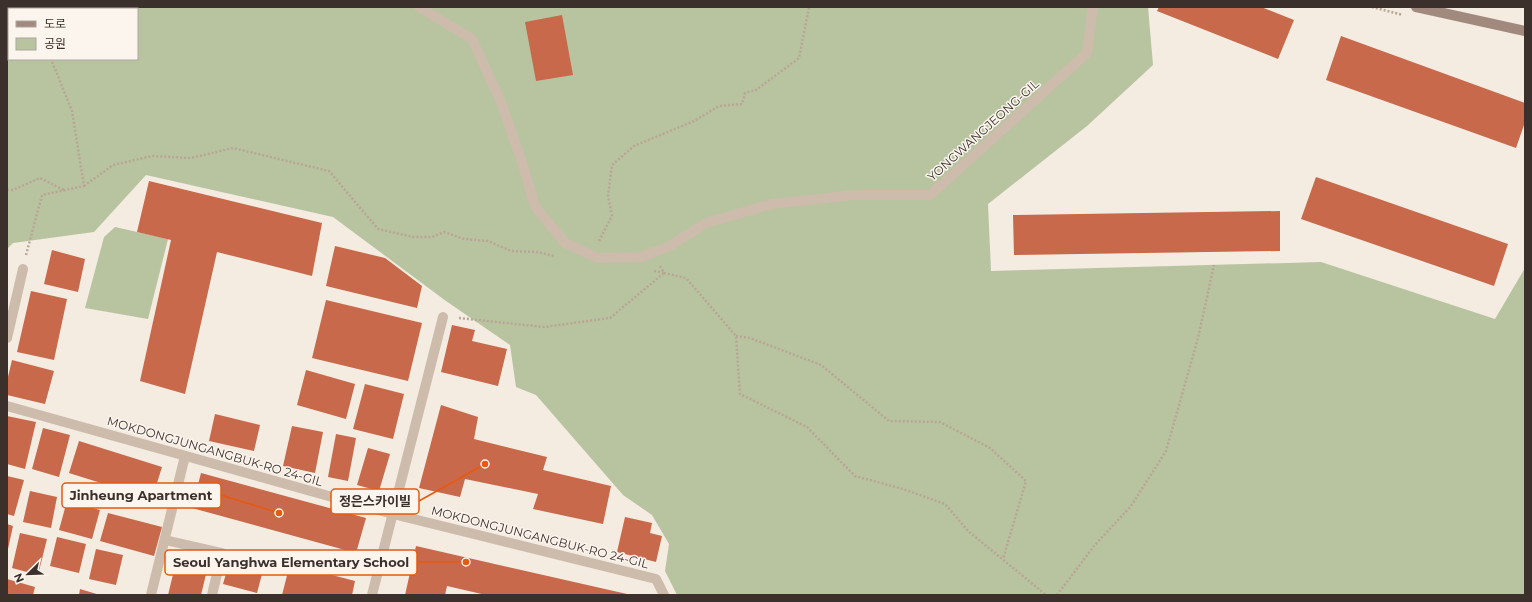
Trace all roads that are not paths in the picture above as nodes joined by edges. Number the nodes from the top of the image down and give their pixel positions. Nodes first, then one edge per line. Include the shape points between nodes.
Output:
1 (419, 7) edge
2 (1093, 7) edge
3 (1416, 7) edge
4 (1525, 31) edge
5 (23, 269) road end
6 (443, 317) road end
7 (7, 338) edge
8 (7, 406) edge
9 (185, 456) junction
10 (393, 514) junction
11 (165, 540) junction
12 (151, 595) edge
13 (212, 595) edge
14 (372, 595) edge
15 (664, 595) edge

1 - 2 street, YONGWANGJEONG-GIL via 472,40 501,102 535,206 565,244 598,258 641,257 668,248 706,223 772,204 855,195 930,195 1088,53
3 - 4 main road
5 - 7 street
6 - 10 street
8 - 9 street, MOKDONGJUNGANGBUK-RO 24-GIL
9 - 10 street, MOKDONGJUNGANGBUK-RO 24-GIL
9 - 11 street
10 - 14 street
10 - 15 street, MOKDONGJUNGANGBUK-RO 24-GIL via 656,579
11 - 12 street
11 - 13 street via 222,553

